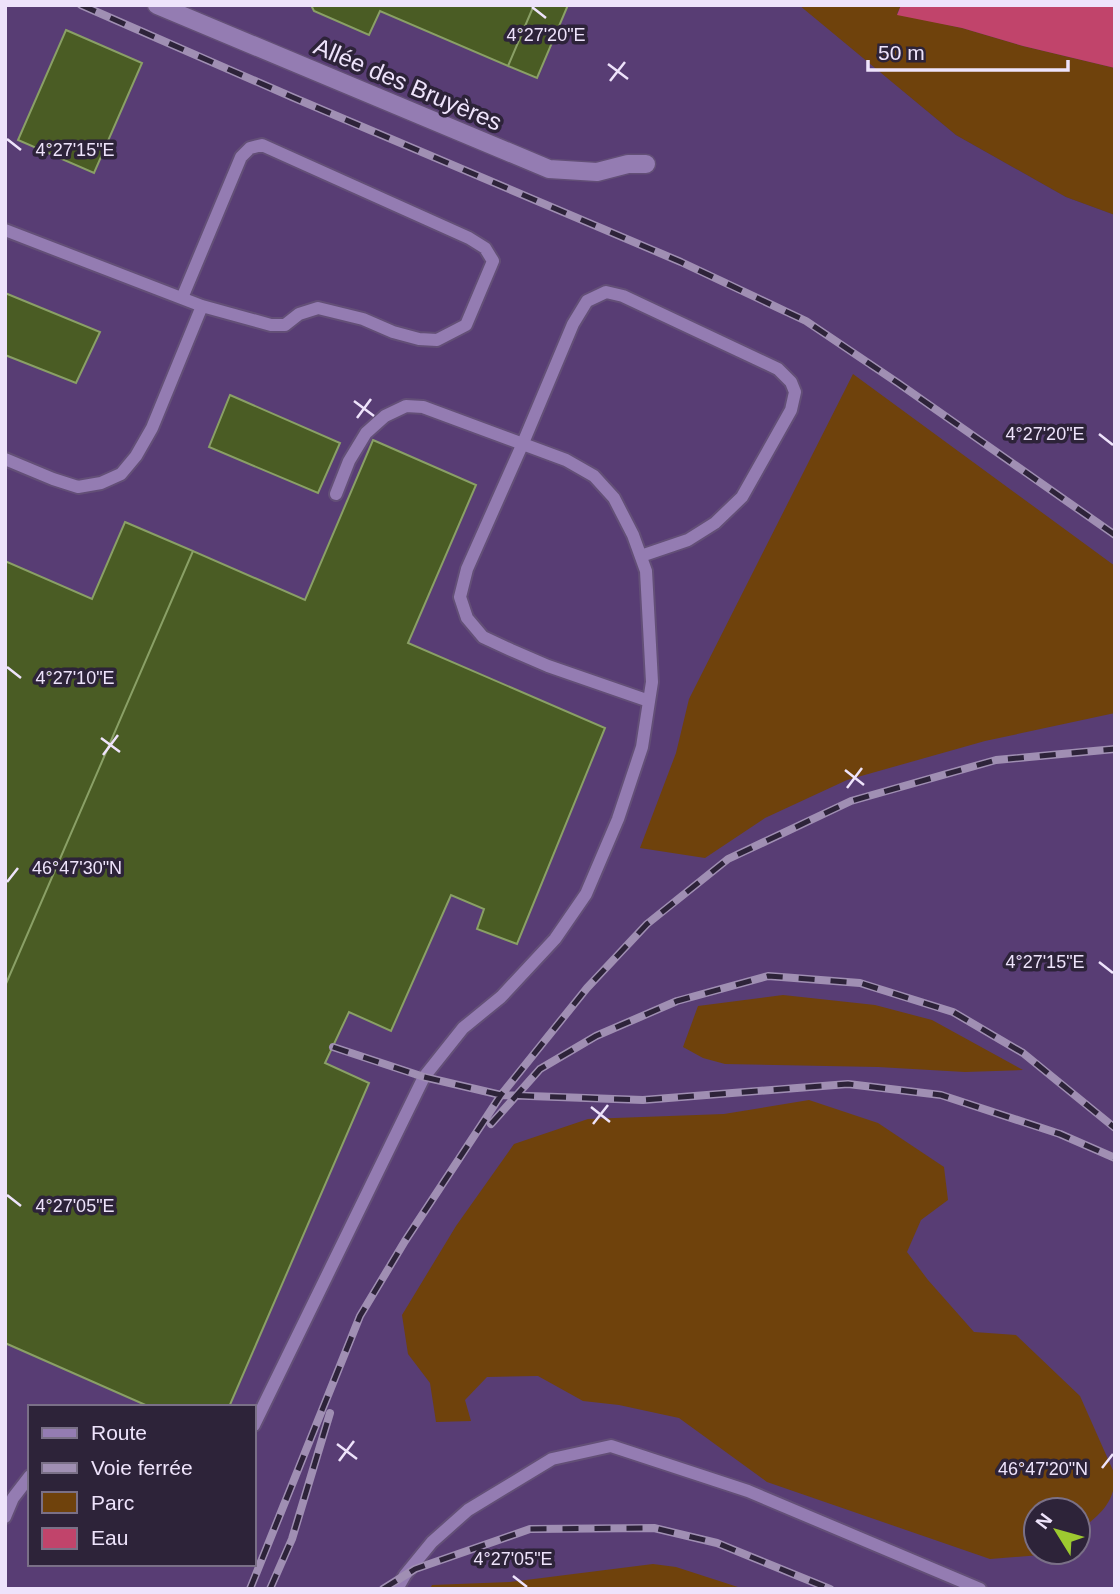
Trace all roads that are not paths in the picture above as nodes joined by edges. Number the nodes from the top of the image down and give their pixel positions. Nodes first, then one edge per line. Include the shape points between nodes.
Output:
1 (157, 5) edge
2 (646, 164) dead end
3 (5, 230) edge
4 (182, 298) junction
5 (202, 306) junction
6 (523, 443) junction
7 (5, 459) edge
8 (336, 494) dead end
9 (641, 556) junction
10 (649, 701) junction
11 (256, 1421) edge
12 (28, 1478) edge
13 (5, 1517) edge
14 (397, 1589) edge
15 (980, 1589) edge

1 - 2 street, Allée des Bruyères via 549,169 597,172
3 - 4 lane
4 - 5 lane
4 - 5 lane via 241,157 262,145 469,238 494,261 466,326 437,341 318,308 285,325 271,325
5 - 7 lane via 152,428 121,474 78,486
6 - 8 lane via 423,407 406,406 366,433
6 - 9 lane via 594,476 614,498
6 - 9 lane via 573,324 587,301 606,292 778,369 795,391 791,410 742,497 715,523 688,540
6 - 10 lane via 467,569 460,597 467,618 484,637 511,650
9 - 10 lane via 650,621
10 - 11 lane via 642,747 586,894 555,939 463,1028 424,1077
12 - 13 lane
14 - 15 lane via 432,1542 468,1510 552,1459 611,1446 748,1491

